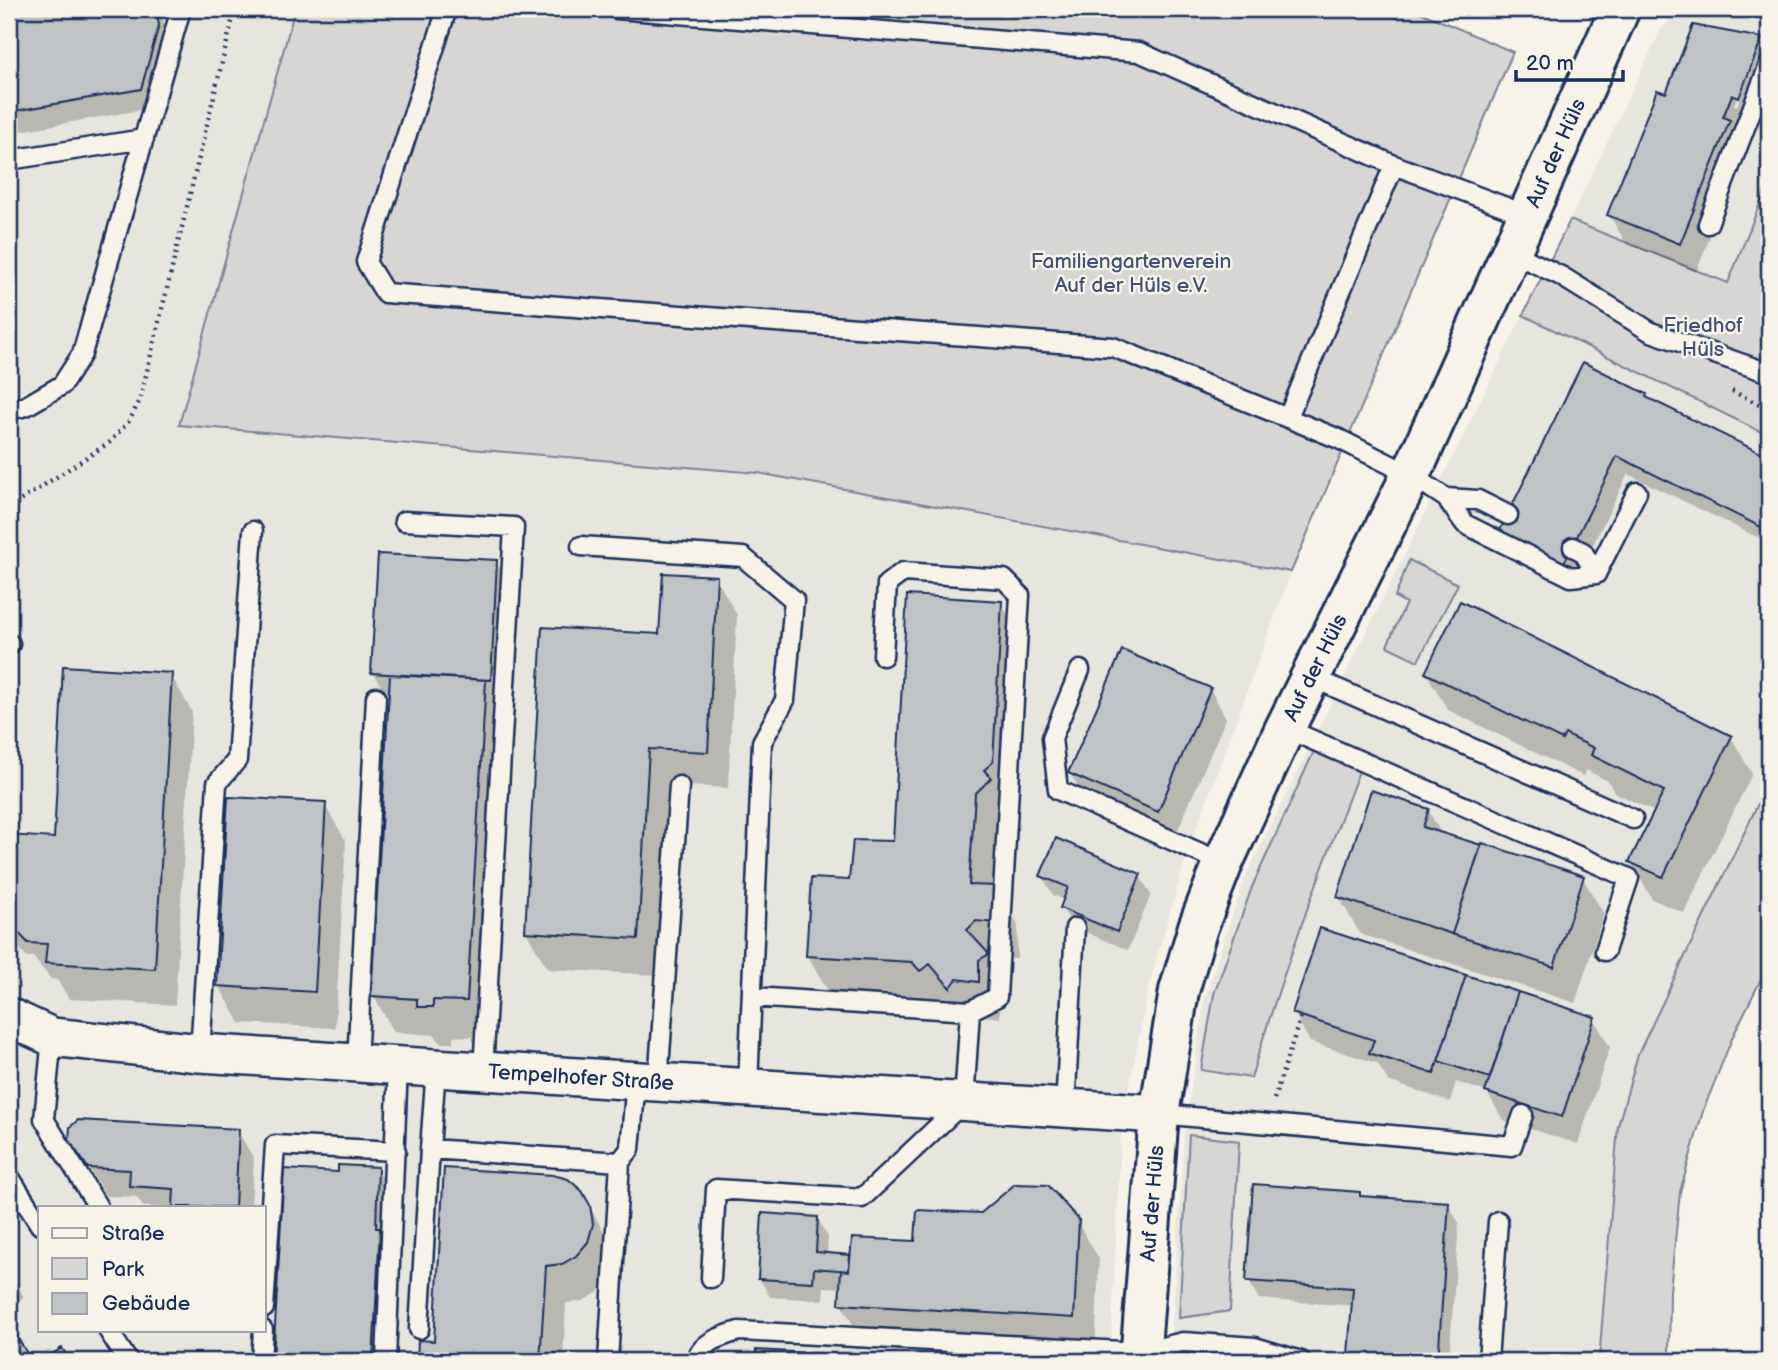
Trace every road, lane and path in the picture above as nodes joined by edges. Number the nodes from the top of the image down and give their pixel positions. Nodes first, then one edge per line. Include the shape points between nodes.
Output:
1 (181, 9) edge
2 (235, 9) edge
3 (447, 9) edge
4 (617, 9) edge
5 (1620, 9) edge
6 (1769, 65) edge
7 (144, 139) junction
8 (9, 160) edge
9 (1394, 164) junction
10 (1527, 215) junction
11 (1708, 224) dead end
12 (1511, 252) junction
13 (1769, 373) edge
14 (9, 410) edge
15 (1288, 417) junction
16 (1411, 475) junction
17 (1637, 492) dead end
18 (1446, 498) junction
19 (9, 508) edge
20 (1508, 514) dead end
21 (404, 521) dead end
22 (253, 531) dead end
23 (581, 546) dead end
24 (1573, 547) dead end
25 (1596, 574) junction
26 (883, 656) dead end
27 (1080, 670) dead end
28 (1311, 677) junction
29 (376, 697) dead end
30 (1285, 728) junction
31 (679, 786) dead end
32 (1633, 819) dead end
33 (1223, 863) junction
34 (1075, 928) dead end
35 (1605, 951) dead end
36 (752, 997) junction
37 (970, 1011) junction
38 (1301, 1016) dead end
39 (9, 1017) edge
40 (52, 1037) junction
41 (200, 1054) junction
42 (356, 1063) junction
43 (398, 1065) junction
44 (436, 1068) junction
45 (483, 1071) junction
46 (647, 1082) junction
47 (748, 1087) junction
48 (964, 1102) junction
49 (1065, 1109) junction
50 (1159, 1114) junction
51 (1523, 1115) dead end
52 (1266, 1124) junction
53 (430, 1149) junction
54 (396, 1151) junction
55 (620, 1162) junction
56 (9, 1176) edge
57 (97, 1206) edge
58 (38, 1222) edge
59 (1498, 1222) dead end
60 (266, 1278) edge
61 (711, 1278) dead end
62 (419, 1329) dead end
63 (109, 1332) edge
64 (263, 1332) edge
65 (1141, 1357) edge
66 (128, 1361) edge
67 (261, 1361) edge
68 (386, 1361) edge
69 (608, 1361) edge
70 (696, 1361) edge
71 (1301, 1361) edge
72 (1488, 1361) edge

1 - 7 lane
2 - 19 path via 139,400 129,421 110,442
3 - 15 lane via 366,262 385,293 1114,347
4 - 9 lane via 1139,52
5 - 10 street, Auf der Hüls
6 - 11 lane
7 - 8 lane
7 - 14 lane via 82,354 62,385 26,407
9 - 10 lane
9 - 15 lane
10 - 12 street, Auf der Hüls
12 - 13 lane via 1561,276 1651,332
12 - 16 street, Auf der Hüls
15 - 16 lane
16 - 18 lane
16 - 28 street, Auf der Hüls
17 - 25 lane
18 - 20 lane via 1478,500
18 - 25 lane via 1465,524 1571,577
21 - 45 lane via 514,527
22 - 41 lane via 237,760 218,782
23 - 36 lane via 743,557 794,600 785,700 762,742
24 - 25 lane via 1583,552
26 - 37 lane via 887,584 903,572 1004,579 1020,594 997,997
27 - 33 lane via 1052,738 1058,790
28 - 30 street, Auf der Hüls
28 - 32 lane
29 - 42 lane
30 - 33 street, Auf der Hüls
30 - 35 lane via 1629,878
31 - 46 lane
33 - 50 street, Auf der Hüls via 1179,991
34 - 49 lane
36 - 37 lane
36 - 47 lane
37 - 48 lane
38 - 52 path
39 - 40 street, Tempelhofer Straße
40 - 41 street, Tempelhofer Straße
40 - 57 lane via 44,1119
41 - 42 street, Tempelhofer Straße
42 - 43 street, Tempelhofer Straße
43 - 44 street, Tempelhofer Straße
43 - 54 lane
44 - 45 street, Tempelhofer Straße
44 - 53 lane
45 - 46 street, Tempelhofer Straße
46 - 47 street, Tempelhofer Straße
46 - 55 lane via 630,1149
47 - 48 street, Tempelhofer Straße
48 - 49 street, Tempelhofer Straße
48 - 61 lane via 862,1198 716,1189
49 - 50 street, Tempelhofer Straße
50 - 52 lane
50 - 65 street, Auf der Hüls
51 - 52 lane via 1512,1146
53 - 55 lane
53 - 62 lane
54 - 60 lane via 275,1145
54 - 68 lane
55 - 69 lane
56 - 58 lane
59 - 72 lane
63 - 66 lane
64 - 67 lane
65 - 70 lane via 739,1331 715,1338 698,1353
65 - 71 lane via 1183,1342 1255,1347

